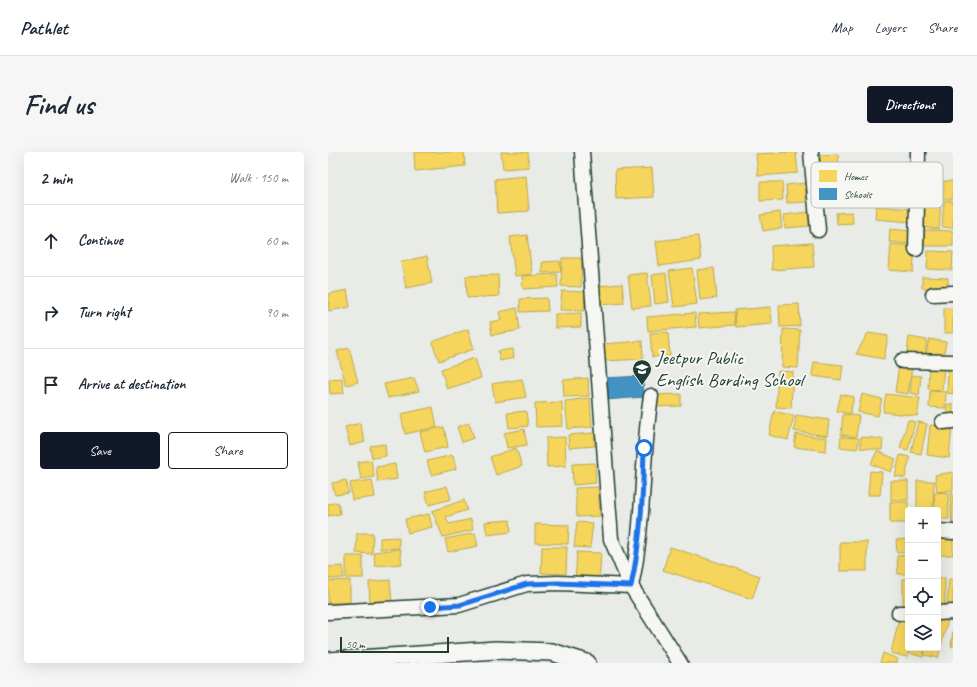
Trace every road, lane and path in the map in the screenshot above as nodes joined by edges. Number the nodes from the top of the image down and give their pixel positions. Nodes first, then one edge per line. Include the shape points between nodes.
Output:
1 (582, 152) edge
2 (811, 152) edge
3 (918, 152) edge
4 (812, 162) edge
5 (918, 162) edge
6 (816, 208) edge
7 (917, 208) edge
8 (818, 230) dead end
9 (916, 248) dead end
10 (953, 293) edge
11 (934, 294) dead end
12 (902, 361) dead end
13 (953, 362) edge
14 (651, 396) dead end
15 (941, 531) edge
16 (953, 532) edge
17 (631, 586) junction
18 (328, 612) edge
19 (941, 612) edge
20 (953, 612) edge
21 (328, 661) edge
22 (587, 663) edge
23 (680, 663) edge

1 - 17 street via 611,538
2 - 4 street
3 - 5 street
6 - 8 street
7 - 9 street
10 - 11 street
12 - 13 street
14 - 17 street via 645,434 642,517 638,555
15 - 16 street
17 - 18 street via 527,584 460,605
17 - 23 street
19 - 20 street
21 - 22 street via 496,650 552,652

